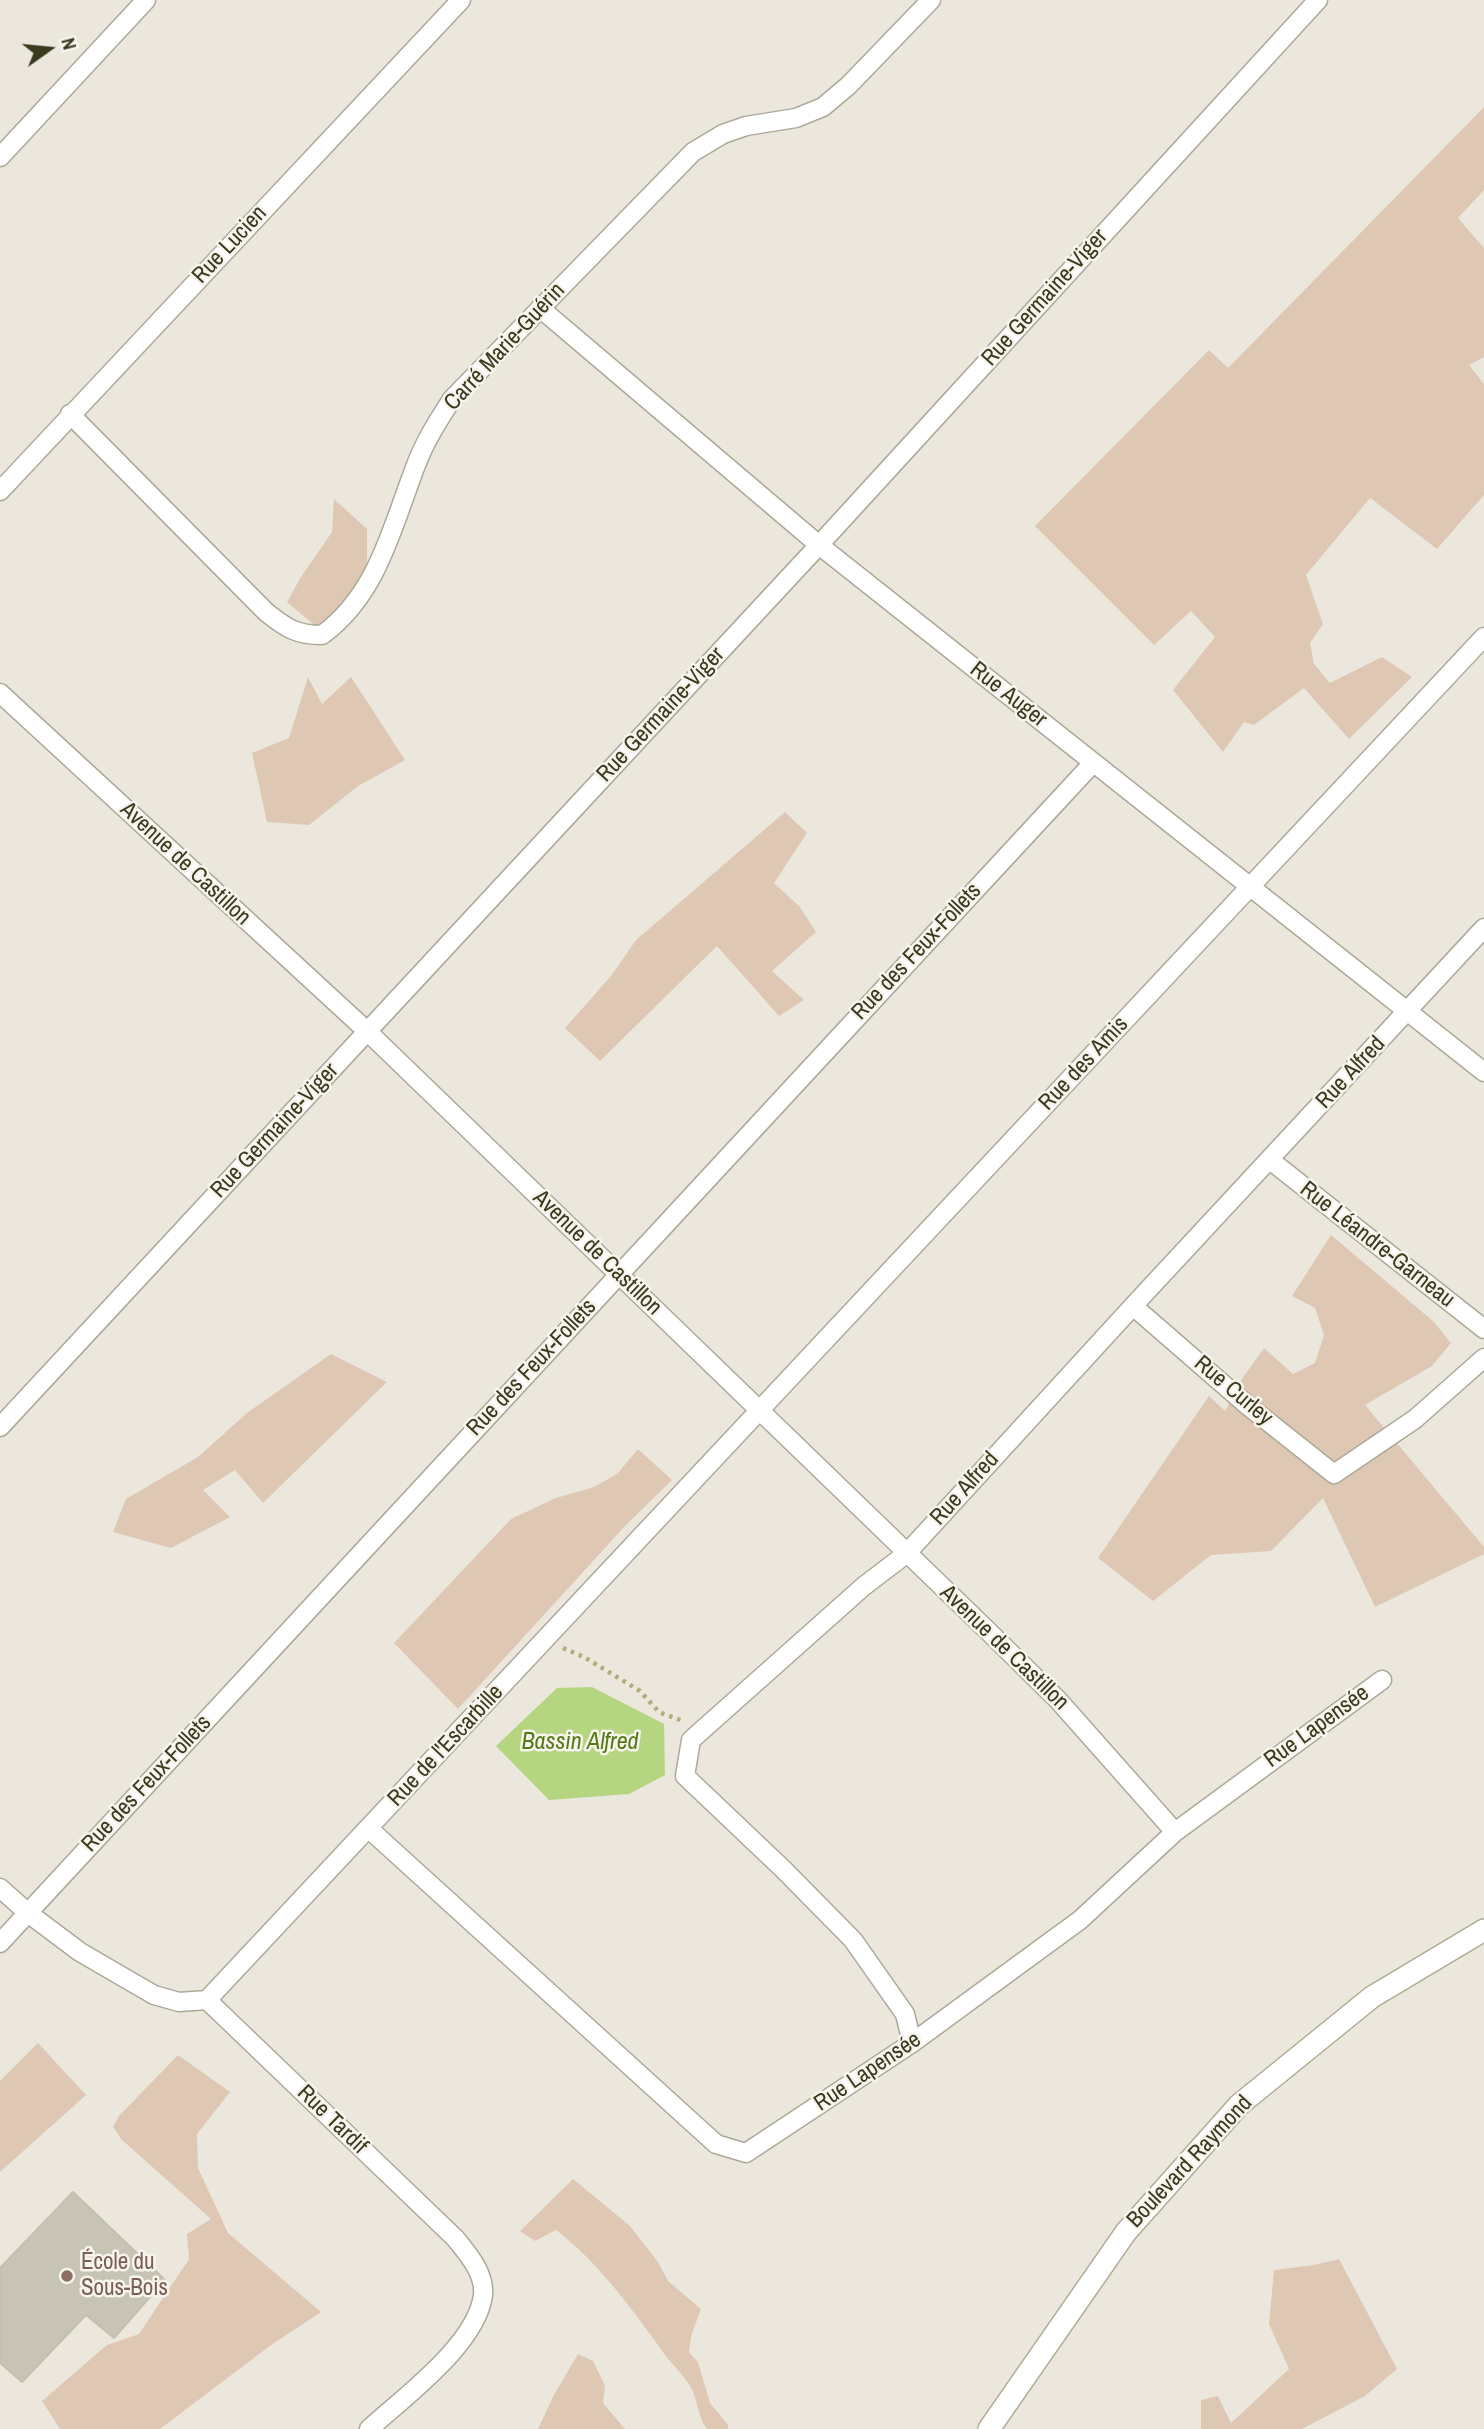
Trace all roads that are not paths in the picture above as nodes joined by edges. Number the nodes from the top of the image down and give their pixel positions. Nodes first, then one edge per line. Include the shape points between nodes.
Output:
1 (146, 0) edge
2 (461, 0) edge
3 (931, 0) edge
4 (1318, 0) edge
5 (0, 157) edge
6 (540, 308) junction
7 (70, 414) junction
8 (0, 491) edge
9 (819, 545) junction
10 (1484, 637) edge
11 (0, 693) edge
12 (1093, 763) junction
13 (1250, 887) junction
14 (1484, 928) edge
15 (1408, 1012) junction
16 (368, 1032) junction
17 (1484, 1072) edge
18 (1270, 1160) junction
19 (618, 1275) junction
20 (1133, 1306) junction
21 (1484, 1329) edge
22 (1484, 1358) edge
23 (759, 1411) junction
24 (0, 1427) edge
25 (684, 1491) joint
26 (906, 1554) junction
27 (1382, 1680) dead end
28 (368, 1828) junction
29 (1175, 1832) junction
30 (0, 1888) edge
31 (28, 1913) junction
32 (1484, 1930) edge
33 (0, 1943) edge
34 (207, 2000) junction
35 (912, 2043) junction
36 (369, 2429) edge
37 (989, 2429) edge

1 - 5 street
2 - 7 street, Rue Lucien
3 - 6 street, Carré Marie-Guérin via 823,107 796,118 746,126 693,152
4 - 9 street, Rue Germaine-Viger
6 - 7 street, Carré Marie-Guérin via 452,399 417,463 370,583 351,610 322,635 303,635 266,612
6 - 9 street, Rue Auger
7 - 8 street, Rue Lucien
9 - 12 street, Rue Auger
9 - 16 street, Rue Germaine-Viger
10 - 13 street, Rue des Amis
11 - 16 street, Avenue de Castillon
12 - 13 street, Rue Auger
12 - 19 street, Rue des Feux-Follets
13 - 15 street, Rue Auger
13 - 23 street, Rue des Amis
14 - 15 street, Rue Alfred
15 - 17 street, Rue Auger
15 - 18 street, Rue Alfred
16 - 19 street, Avenue de Castillon
16 - 24 street, Rue Germaine-Viger
18 - 20 street, Rue Alfred
18 - 21 street, Rue Léandre-Garneau
19 - 23 street, Avenue de Castillon
19 - 31 street, Rue des Feux-Follets
20 - 22 street, Rue Curley via 1335,1474 1415,1419
20 - 26 street, Rue Alfred
23 - 25 street, Rue des Amis
23 - 26 street, Avenue de Castillon
25 - 28 street, Rue de l'Escarbille
26 - 29 street, Avenue de Castillon via 1058,1700
26 - 35 street, Rue Alfred via 691,1740 685,1776 853,1940 905,2014
27 - 29 street, Rue Lapensée
28 - 34 street, Rue de l'Escarbille
28 - 35 street, Rue Lapensée via 716,2144 746,2153
29 - 35 street, Rue Lapensée via 1080,1920
30 - 31 street
31 - 33 street, Rue des Feux-Follets
31 - 34 street via 80,1952 154,1995 179,2002
32 - 37 street, Boulevard Raymond via 1372,1997 1239,2105 1126,2232
34 - 36 street, Rue Tardif via 455,2238 475,2263 483,2293 475,2321 458,2346

